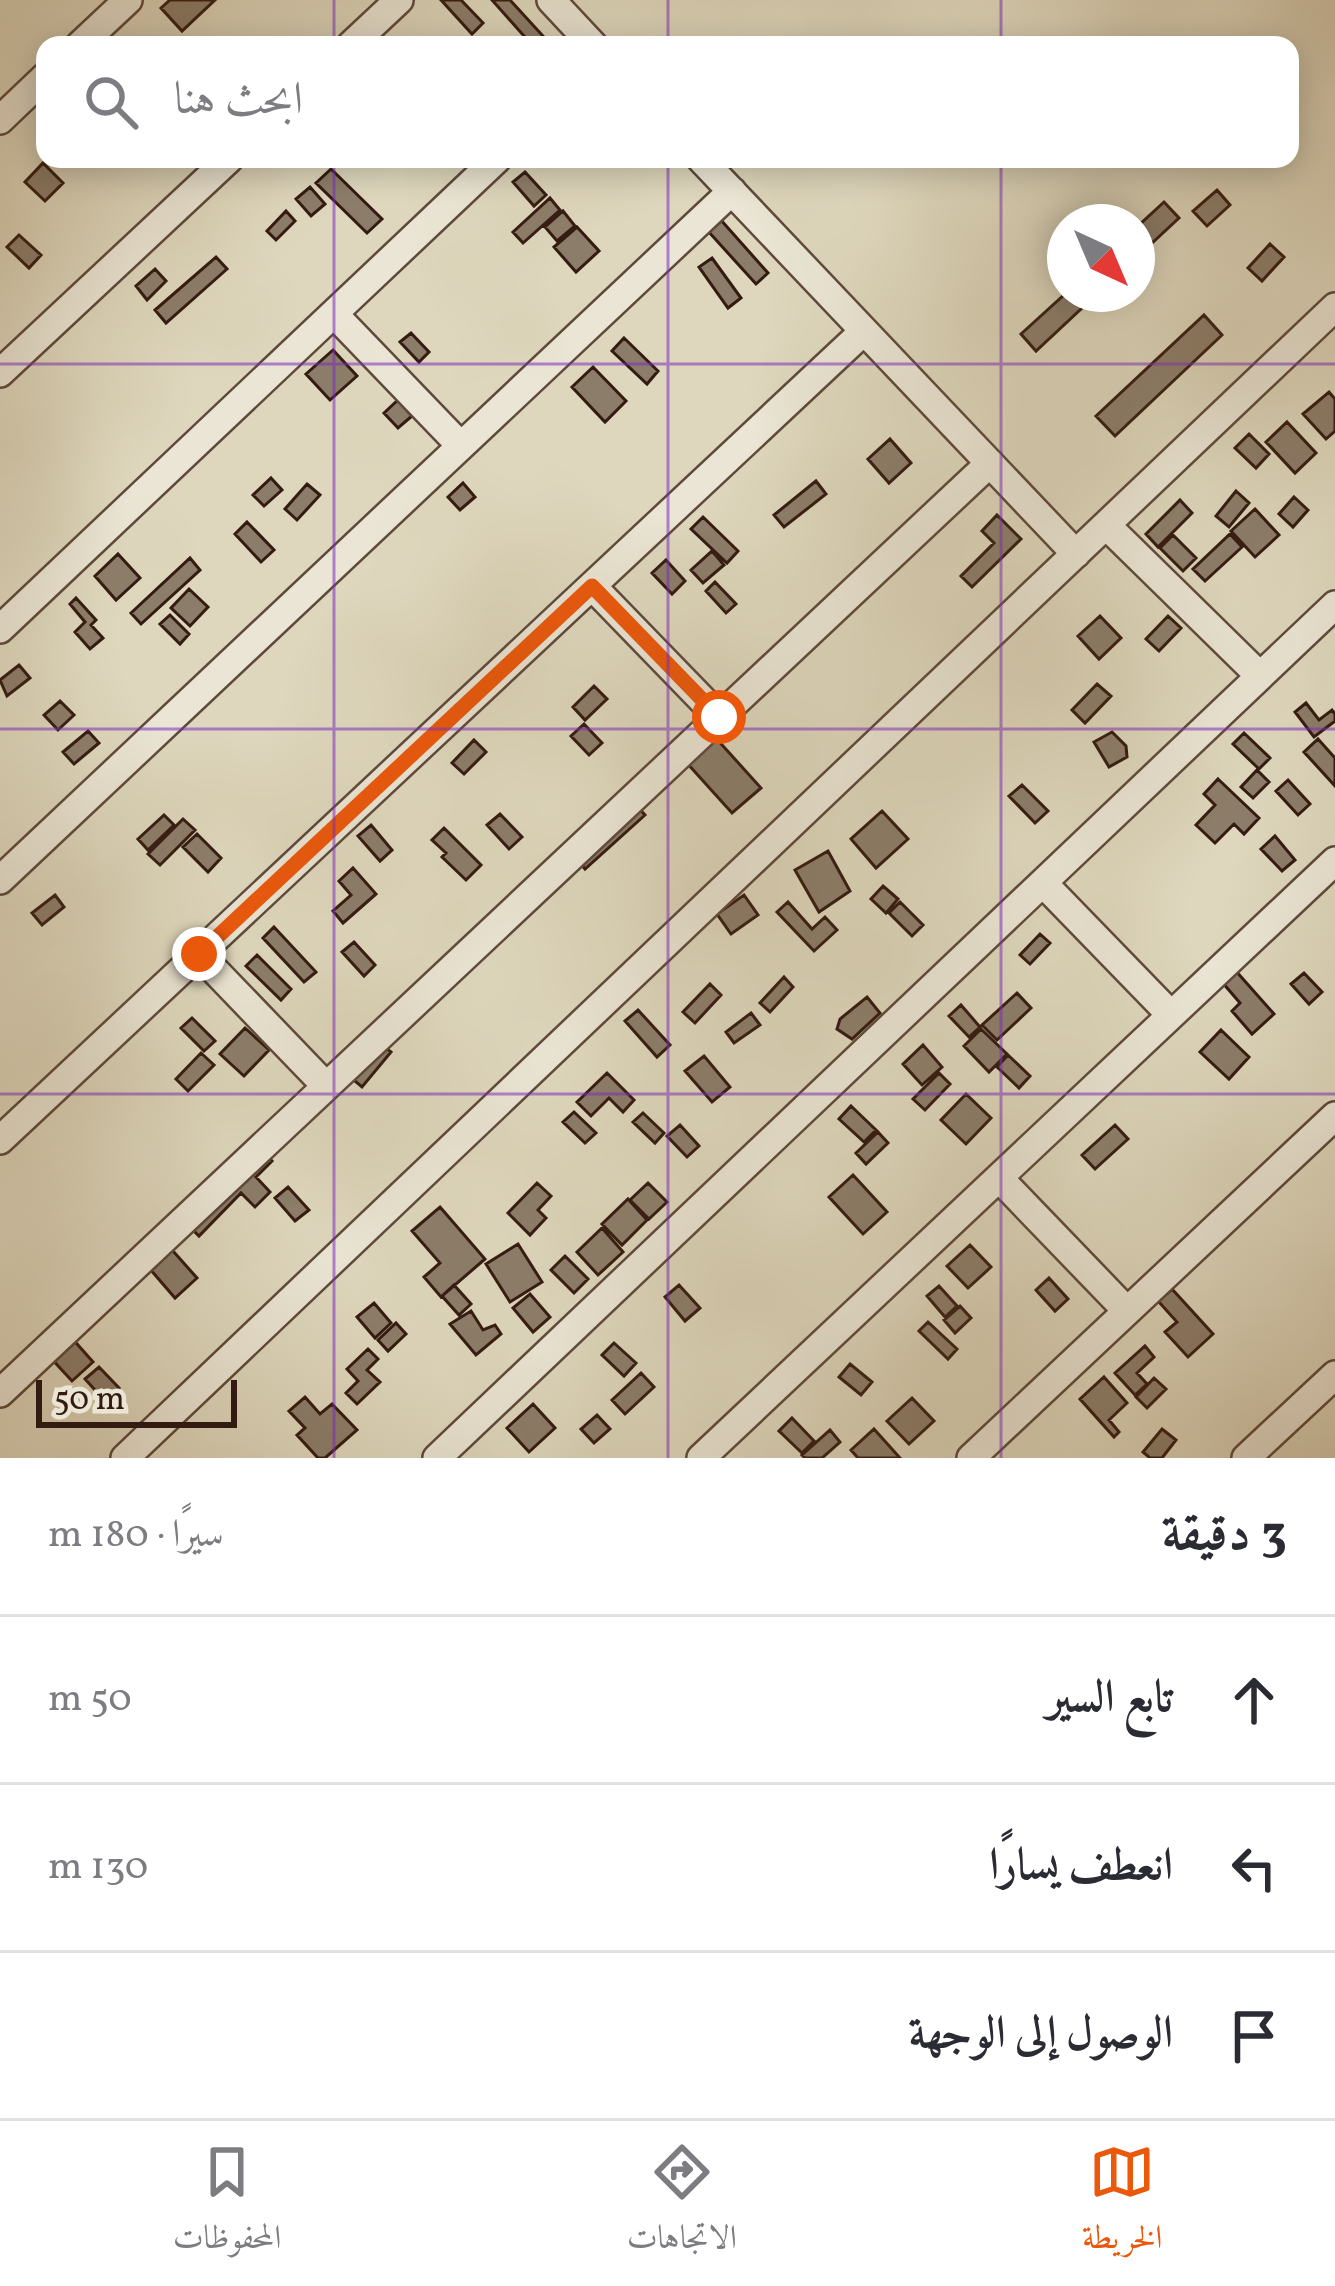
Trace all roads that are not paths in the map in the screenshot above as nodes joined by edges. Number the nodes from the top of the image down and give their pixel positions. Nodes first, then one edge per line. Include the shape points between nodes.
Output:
1 (128, 0) edge
2 (399, 0) edge
3 (550, 0) edge
4 (90, 36) edge
5 (361, 36) edge
6 (584, 36) edge
7 (36, 85) edge
8 (0, 119) edge
9 (208, 168) edge
10 (488, 168) edge
11 (710, 168) edge
12 (732, 191) junction
13 (1335, 307) edge
14 (334, 314) junction
15 (864, 331) junction
16 (0, 373) edge
17 (461, 446) junction
18 (990, 463) junction
19 (1106, 525) junction
20 (1076, 554) junction
21 (592, 586) junction
22 (1335, 605) edge
23 (0, 629) edge
24 (1260, 676) junction
25 (719, 717) junction
26 (1335, 861) edge
27 (0, 880) edge
28 (1043, 883) junction
29 (199, 954) junction
30 (1171, 1016) junction
31 (326, 1086) junction
32 (1335, 1116) edge
33 (0, 1140) edge
34 (999, 1178) junction
35 (1127, 1311) junction
36 (1335, 1375) edge
37 (0, 1393) edge
38 (1250, 1457) edge
39 (125, 1458) edge
40 (437, 1458) edge
41 (701, 1458) edge
42 (971, 1458) edge

1 - 4 street
2 - 5 street
3 - 6 street
7 - 8 street
9 - 16 street
10 - 14 street
11 - 12 street
12 - 15 street
12 - 17 street
13 - 19 street
14 - 17 street
14 - 23 street
15 - 18 street
15 - 21 street
17 - 27 street
18 - 20 street
18 - 25 street
19 - 20 street
19 - 24 street
20 - 39 street
21 - 25 street
21 - 29 street
22 - 24 street
24 - 28 street
25 - 31 street
26 - 30 street
28 - 30 street
28 - 40 street
29 - 31 street
29 - 33 street
30 - 34 street
31 - 37 street
32 - 35 street
34 - 35 street
34 - 41 street
35 - 42 street
36 - 38 street

